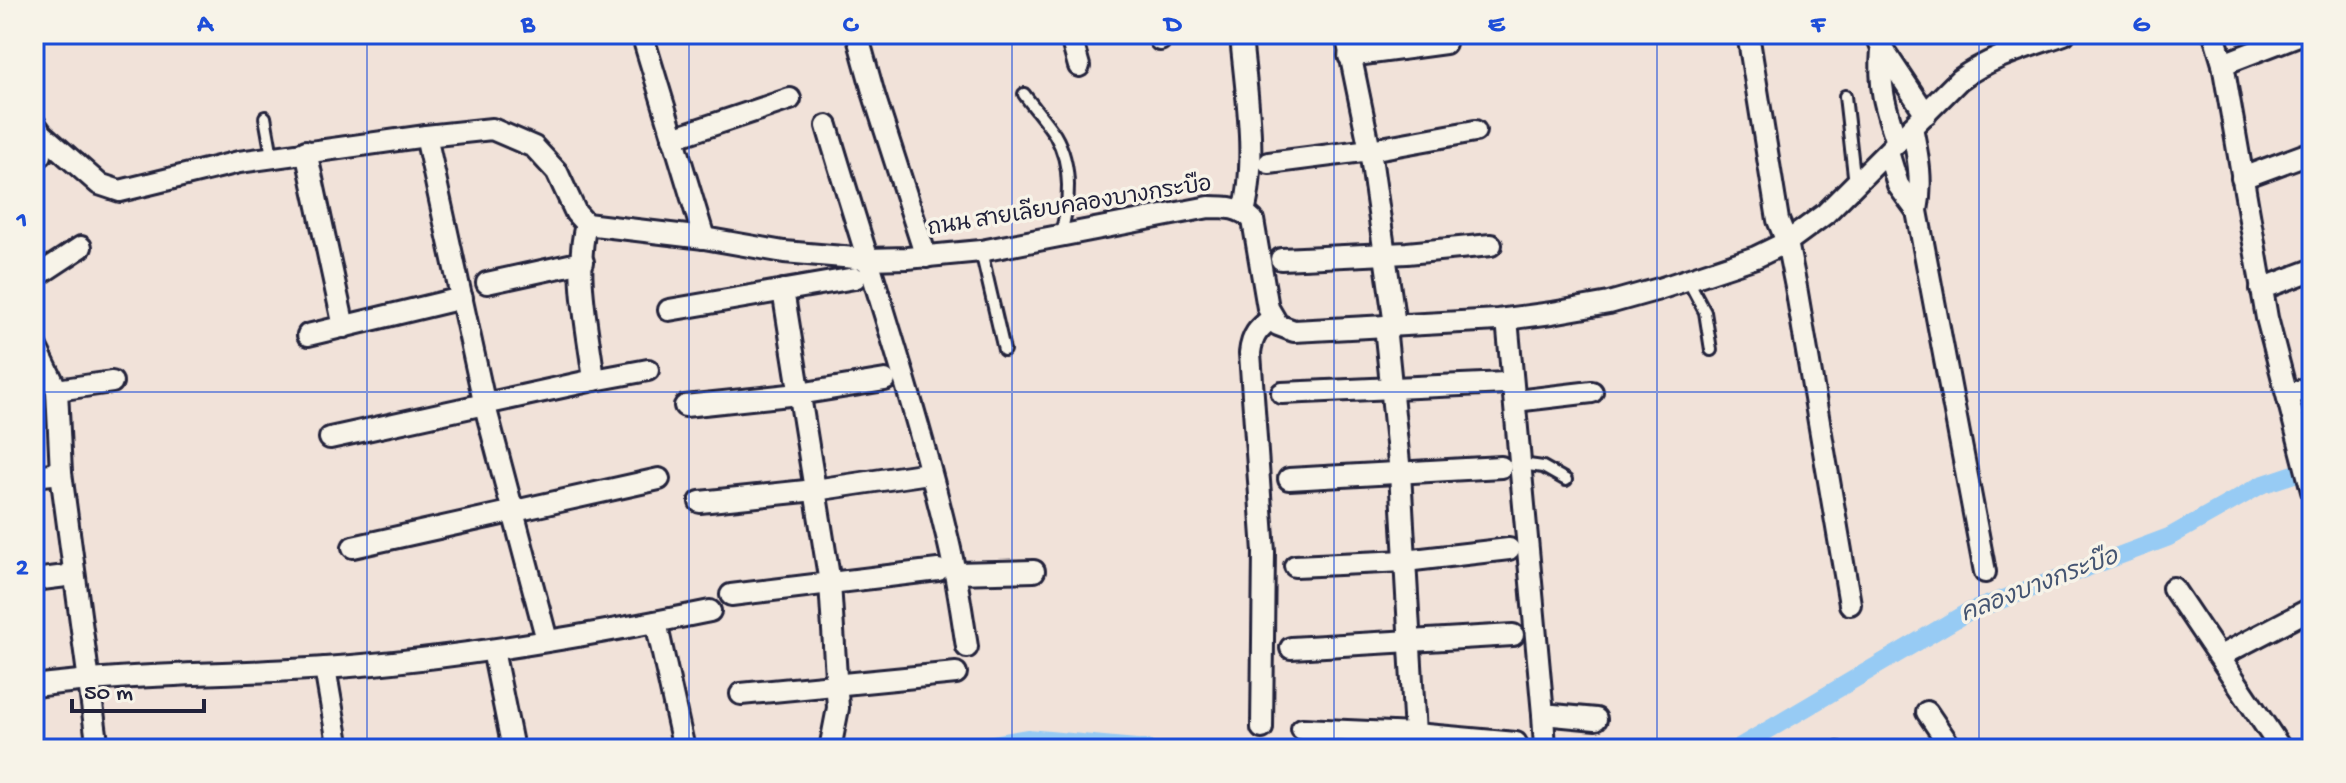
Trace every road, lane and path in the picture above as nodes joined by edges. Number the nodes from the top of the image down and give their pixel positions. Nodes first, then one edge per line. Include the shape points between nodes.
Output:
1 (642, 34) edge
2 (857, 34) edge
3 (1070, 34) edge
4 (1346, 34) edge
5 (1748, 34) edge
6 (2064, 34) edge
7 (2301, 34) edge
8 (2216, 36) edge
9 (1879, 41) edge
10 (1445, 43) dead end
11 (1242, 47) dead end
12 (1349, 56) junction
13 (2223, 64) junction
14 (1079, 66) dead end
15 (1024, 94) dead end
16 (1845, 96) dead end
17 (790, 99) dead end
18 (265, 117) dead end
19 (1919, 120) junction
20 (34, 123) edge
21 (827, 126) dead end
22 (1475, 131) dead end
23 (426, 136) junction
24 (673, 138) junction
25 (1892, 147) junction
26 (1370, 150) junction
27 (306, 151) junction
28 (2312, 152) edge
29 (272, 156) junction
30 (1269, 163) dead end
31 (2242, 178) junction
32 (1855, 184) junction
33 (1917, 211) junction
34 (1244, 212) junction
35 (586, 224) junction
36 (1060, 236) junction
37 (704, 238) junction
38 (1787, 242) junction
39 (1491, 245) dead end
40 (81, 247) dead end
41 (981, 251) junction
42 (1384, 254) junction
43 (926, 257) junction
44 (867, 259) junction
45 (1281, 259) dead end
46 (583, 262) junction
47 (2312, 270) edge
48 (34, 278) edge
49 (855, 278) dead end
50 (1688, 280) junction
51 (487, 283) dead end
52 (2261, 289) junction
53 (783, 290) junction
54 (462, 298) junction
55 (669, 310) dead end
56 (1272, 318) junction
57 (1507, 319) junction
58 (1390, 326) junction
59 (344, 327) junction
60 (308, 335) dead end
61 (35, 346) edge
62 (1004, 350) dead end
63 (1711, 350) dead end
64 (648, 370) dead end
65 (594, 380) junction
66 (885, 380) dead end
67 (112, 382) dead end
68 (2312, 386) edge
69 (1392, 388) junction
70 (57, 390) junction
71 (1510, 392) junction
72 (1592, 392) dead end
73 (1282, 393) dead end
74 (799, 394) junction
75 (2289, 395) junction
76 (485, 406) junction
77 (685, 406) dead end
78 (330, 438) dead end
79 (1511, 465) junction
80 (61, 473) junction
81 (1400, 473) junction
82 (922, 474) dead end
83 (34, 476) edge
84 (659, 479) dead end
85 (1289, 479) dead end
86 (1566, 480) dead end
87 (815, 490) junction
88 (2312, 491) edge
89 (700, 502) dead end
90 (512, 513) junction
91 (353, 547) dead end
92 (1509, 549) dead end
93 (1405, 561) junction
94 (1295, 566) dead end
95 (946, 571) junction
96 (1034, 571) dead end
97 (1985, 572) dead end
98 (74, 575) junction
99 (34, 580) edge
100 (830, 583) junction
101 (2173, 588) dead end
102 (731, 595) dead end
103 (1850, 604) dead end
104 (2312, 608) edge
105 (710, 611) dead end
106 (656, 622) junction
107 (1513, 635) dead end
108 (547, 640) junction
109 (1410, 641) junction
110 (967, 647) dead end
111 (1291, 648) dead end
112 (493, 650) junction
113 (2220, 656) junction
114 (325, 668) junction
115 (956, 673) dead end
116 (87, 679) junction
117 (838, 684) junction
118 (34, 686) edge
119 (741, 694) dead end
120 (1927, 712) dead end
121 (1543, 714) junction
122 (1596, 719) dead end
123 (1262, 728) dead end
124 (1302, 729) dead end
125 (1415, 734) junction
126 (1516, 743) dead end
127 (831, 748) edge
128 (98, 749) edge
129 (339, 749) edge
130 (513, 749) edge
131 (684, 749) edge
132 (1545, 749) edge
133 (1952, 749) edge
134 (2281, 749) edge

1 - 24 street
2 - 43 street
3 - 14 street
4 - 12 street
5 - 38 street via 1778,220
6 - 19 street via 1974,69
7 - 13 street
8 - 13 street
9 - 19 street
9 - 25 street via 1879,81
10 - 12 street
11 - 34 street via 1250,159
12 - 26 street
13 - 31 street
15 - 36 lane via 1056,137 1066,168 1070,196
16 - 32 lane
17 - 24 street
18 - 29 lane
19 - 25 street
19 - 33 street
20 - 29 street via 99,184 120,191
21 - 44 street
22 - 26 street
23 - 27 street
23 - 35 street via 492,129 534,147 557,172
23 - 54 street
24 - 37 street
25 - 32 street
25 - 33 street via 1898,185
26 - 30 street
26 - 42 street
27 - 29 street
27 - 59 street
28 - 31 street
31 - 52 street
32 - 38 street
33 - 97 street
34 - 36 street, ถนน สายเลียบคลองบางกระบือ via 1209,207
34 - 56 street via 1255,224
35 - 37 street, ถนน สายเลียบคลองบางกระบือ
35 - 46 street
36 - 41 street, ถนน สายเลียบคลองบางกระบือ
37 - 44 street, ถนน สายเลียบคลองบางกระบือ
38 - 50 street
38 - 103 street
39 - 42 street
40 - 48 street
41 - 43 street, ถนน สายเลียบคลองบางกระบือ
41 - 62 lane
42 - 45 street
42 - 58 street
43 - 44 street, ถนน สายเลียบคลองบางกระบือ
44 - 95 street via 916,421
46 - 51 street
46 - 65 street
47 - 52 street
49 - 53 street
50 - 57 street via 1609,303
50 - 63 lane via 1705,312
52 - 75 street
53 - 55 street
53 - 74 street
54 - 59 street
54 - 76 street
56 - 58 street via 1294,331
56 - 123 street via 1258,329 1250,353 1264,552
57 - 58 street
57 - 71 street
58 - 69 street
59 - 60 street
61 - 70 street
64 - 65 street
65 - 76 street
66 - 74 street
67 - 70 street
68 - 75 street
69 - 71 street
69 - 73 street
69 - 81 street
70 - 80 street
71 - 72 street
71 - 79 street
74 - 77 street
74 - 87 street
75 - 88 street
76 - 78 street
76 - 90 street
79 - 81 street
79 - 86 lane via 1543,467
79 - 121 street
80 - 83 street
80 - 98 street
81 - 85 street
81 - 93 street
82 - 87 street
84 - 90 street
87 - 89 street
87 - 100 street
90 - 91 street
90 - 108 street
92 - 93 street
93 - 94 street
93 - 109 street
95 - 96 street
95 - 100 street
95 - 110 street
98 - 99 street
98 - 116 street
100 - 102 street
100 - 117 street
101 - 113 street
104 - 113 street
105 - 106 street
106 - 108 street
106 - 131 street
107 - 109 street
108 - 112 street
109 - 111 street
109 - 125 street
112 - 114 street
112 - 130 street
113 - 134 street
114 - 116 street
114 - 129 street
115 - 117 street
116 - 118 street
116 - 128 street
117 - 119 street
117 - 127 street
120 - 133 street
121 - 122 street
121 - 132 street
124 - 125 street
125 - 126 street

